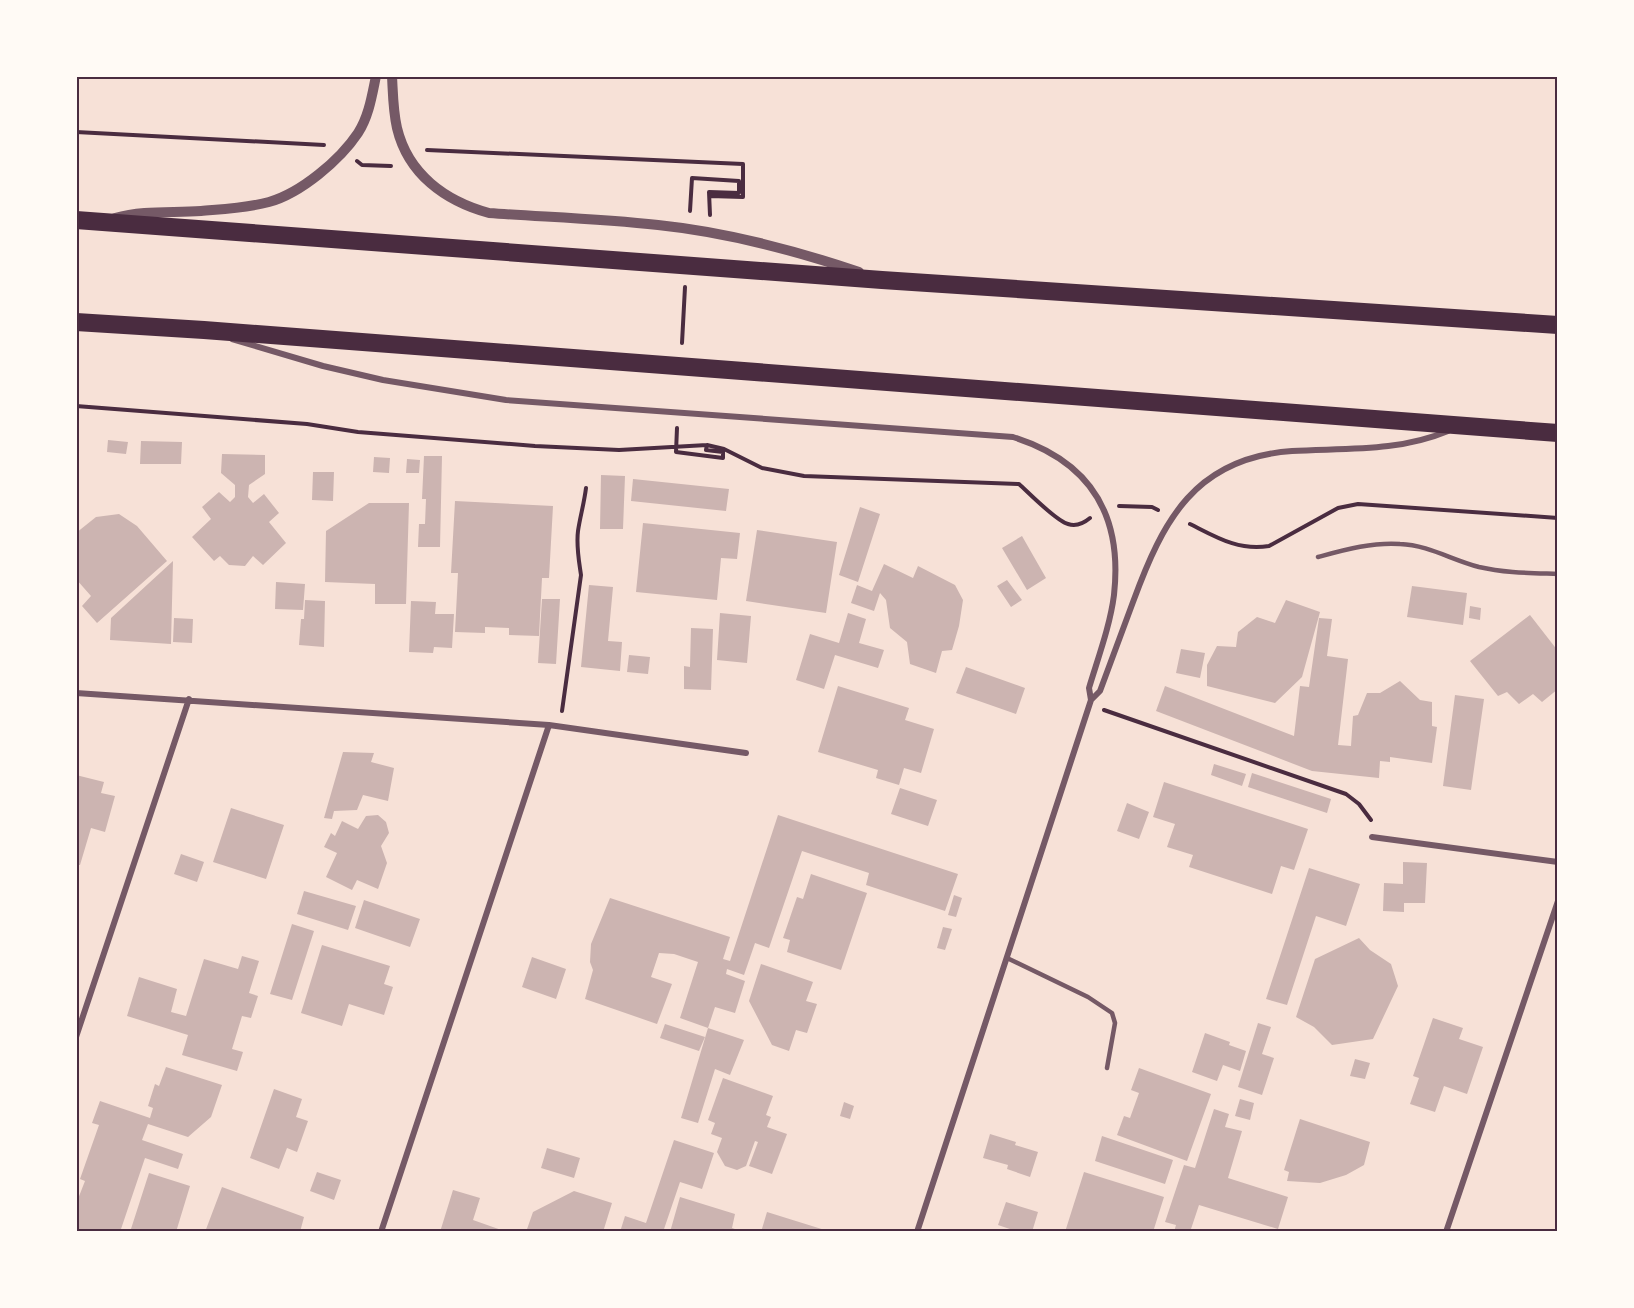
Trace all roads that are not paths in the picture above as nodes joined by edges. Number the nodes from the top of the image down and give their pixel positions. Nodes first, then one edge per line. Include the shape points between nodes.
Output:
1 (376, 76) edge
2 (392, 76) edge
3 (76, 220) edge
4 (100, 221) junction
5 (882, 280) junction
6 (76, 322) edge
7 (1557, 325) edge
8 (204, 330) junction
9 (1459, 426) junction
10 (1557, 433) edge
11 (1318, 556) dead end
12 (1557, 574) edge
13 (76, 693) edge
14 (189, 699) junction
15 (1090, 702) junction
16 (549, 725) junction
17 (746, 753) dead end
18 (1372, 837) dead end
19 (1557, 862) edge
20 (1557, 901) edge
21 (1006, 958) junction
22 (76, 1037) edge
23 (1107, 1068) dead end
24 (381, 1232) edge
25 (917, 1232) edge
26 (1446, 1232) edge

1 - 4 street via 359,132 344,151 307,183 272,201 248,207 145,212
2 - 5 street via 397,129 416,168 430,184 468,207 489,213 697,231 802,253
3 - 4 highway
4 - 5 highway
5 - 7 highway
6 - 8 highway
8 - 9 highway
8 - 15 street via 343,371 495,399 1012,437 1050,452 1094,491 1104,508 1115,556 1111,612 1089,688
9 - 10 highway
9 - 15 street via 1392,447 1266,454 1241,461 1203,482 1186,498 1153,549 1100,691
11 - 12 lane via 1376,544 1400,544 1423,547 1497,571
13 - 14 street
14 - 16 street
14 - 22 street
15 - 21 street
16 - 17 street
16 - 24 street
18 - 19 street
20 - 26 street
21 - 23 lane via 1088,997 1112,1013 1115,1023
21 - 25 street

